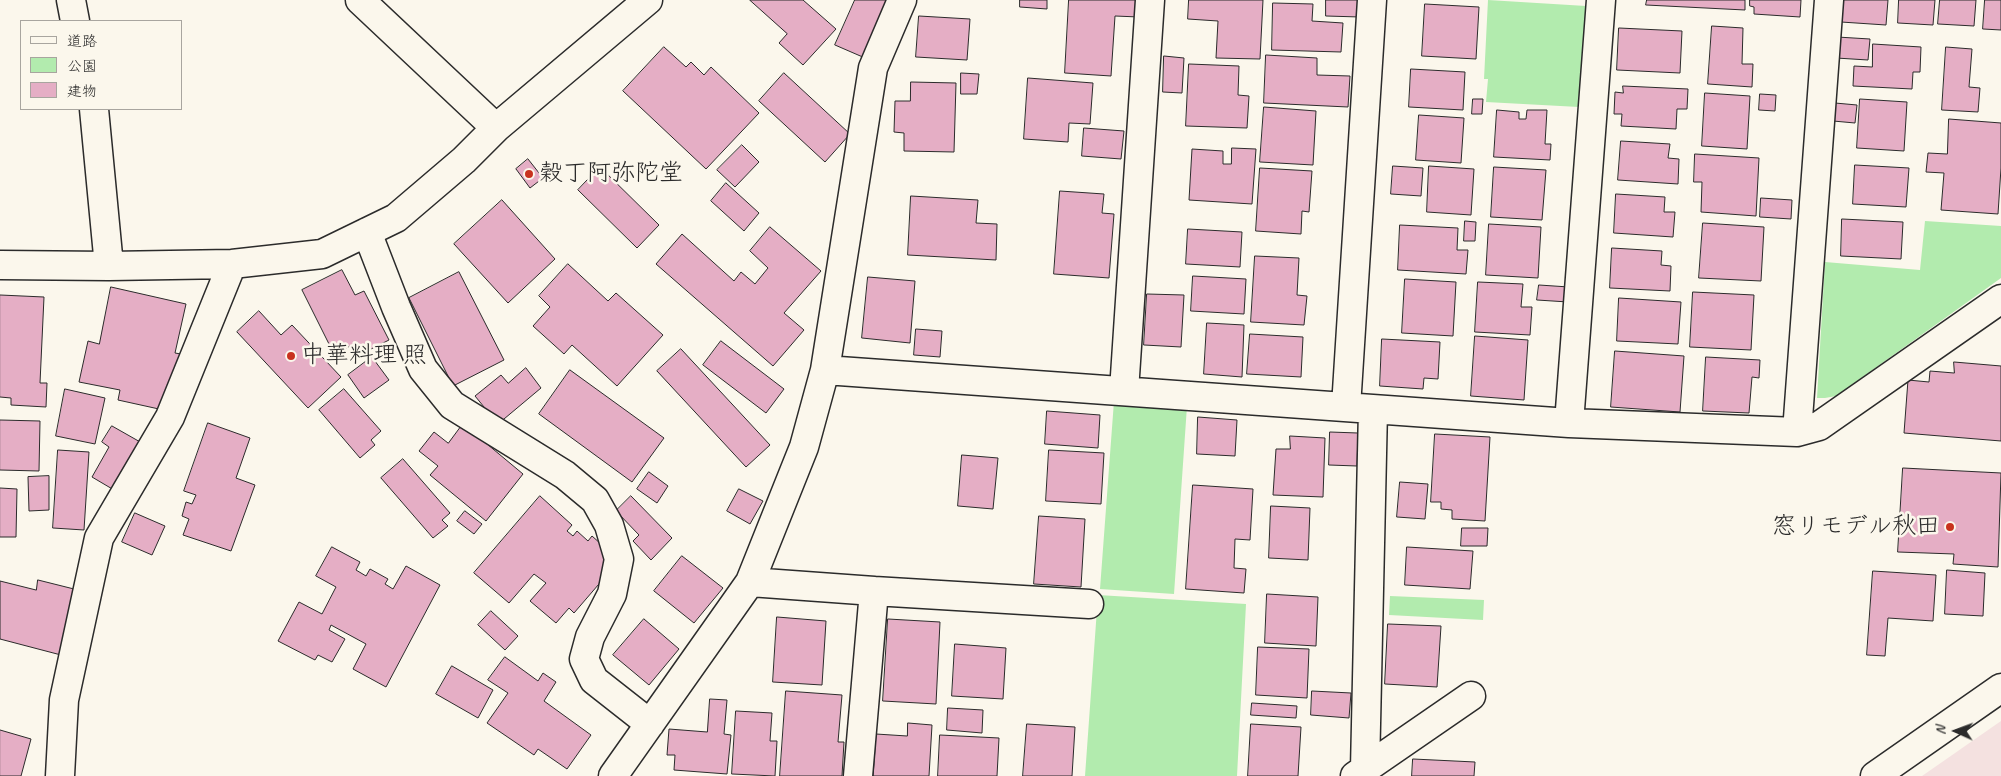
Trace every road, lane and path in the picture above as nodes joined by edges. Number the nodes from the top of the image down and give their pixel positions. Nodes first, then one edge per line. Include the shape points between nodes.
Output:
1 (71, 0) edge
2 (360, 0) edge
3 (648, 0) edge
4 (902, 0) edge
5 (1150, 0) edge
6 (1372, 0) edge
7 (1600, 0) edge
8 (1829, 0) edge
9 (76, 20) edge
10 (94, 110) edge
11 (496, 128) junction
12 (366, 232) junction
13 (232, 264) junction
14 (0, 265) edge
15 (109, 266) junction
16 (2001, 299) edge
17 (825, 370) junction
18 (1124, 391) junction
19 (1346, 407) junction
20 (1373, 409) junction
21 (1569, 423) junction
22 (1797, 432) junction
23 (750, 582) junction
24 (874, 591) junction
25 (1089, 604) dead end
26 (2001, 688) edge
27 (1471, 696) dead end
28 (650, 724) junction
29 (1360, 772) edge
30 (60, 776) edge
31 (613, 776) edge
32 (858, 776) edge
33 (1875, 776) edge

1 - 9 street
2 - 11 street
3 - 11 street
4 - 17 street via 873,68
5 - 18 street
6 - 19 street
7 - 21 street
8 - 22 street
10 - 15 street
11 - 12 street via 396,218
12 - 13 street via 322,254
12 - 28 street via 423,369 452,405 565,475 595,500 610,524 619,559 612,594 590,637 584,659 594,680
13 - 15 street
13 - 30 street via 170,417 99,538 64,700
14 - 15 street
16 - 22 street via 1819,426
17 - 18 street
17 - 23 street via 804,448
18 - 19 street
19 - 20 street
20 - 21 street
20 - 29 street
21 - 22 street
23 - 24 street
23 - 28 street
24 - 25 street
24 - 32 street
26 - 33 street
27 - 29 street
28 - 31 street

